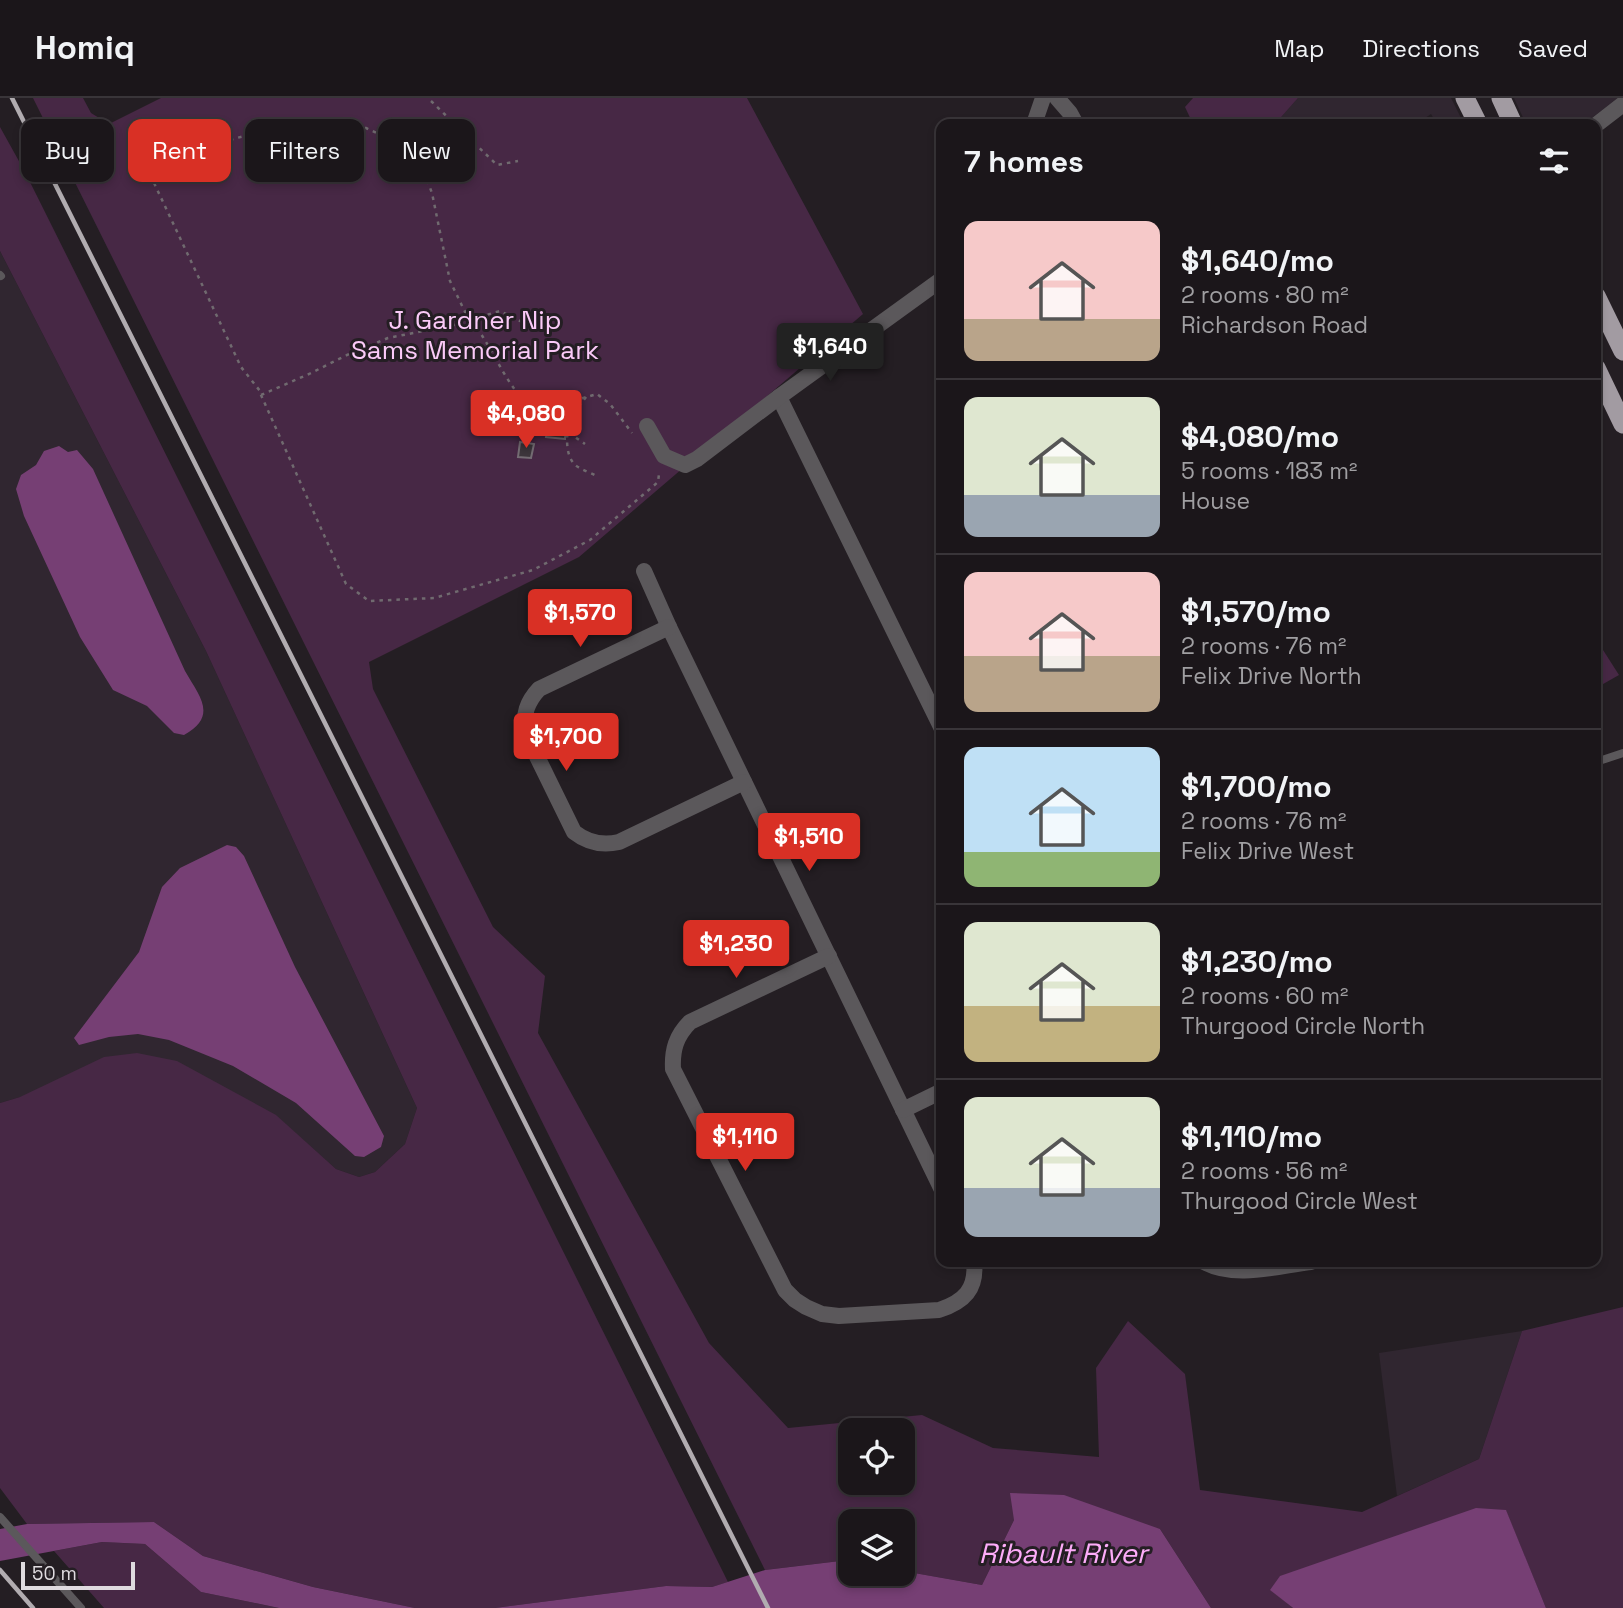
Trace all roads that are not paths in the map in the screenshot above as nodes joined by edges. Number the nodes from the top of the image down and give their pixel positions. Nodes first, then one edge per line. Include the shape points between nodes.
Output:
1 (1042, 98) edge
2 (1057, 98) edge
3 (1465, 98) edge
4 (1501, 98) edge
5 (1623, 104) edge
6 (1036, 119) edge
7 (1073, 119) edge
8 (1476, 119) edge
9 (1511, 119) edge
10 (1601, 121) edge
11 (936, 287) edge
12 (1601, 306) edge
13 (1623, 351) edge
14 (1601, 378) edge
15 (779, 397) junction
16 (1623, 424) edge
17 (647, 426) dead end
18 (644, 571) dead end
19 (669, 627) junction
20 (936, 717) edge
21 (1623, 753) edge
22 (1601, 760) edge
23 (744, 782) junction
24 (829, 956) junction
25 (936, 1094) edge
26 (903, 1110) junction
27 (936, 1178) edge
28 (974, 1267) edge
29 (1216, 1267) edge
30 (1273, 1267) edge
31 (0, 1517) edge
32 (81, 1608) edge

1 - 6 street
2 - 7 street
3 - 8 highway
4 - 9 highway
5 - 10 street
11 - 15 street
12 - 13 highway
14 - 16 highway
15 - 17 street via 684,465 664,456
15 - 20 street
18 - 19 street
19 - 23 street
19 - 23 street via 540,689 526,708 525,733 575,832 595,843 619,842
21 - 22 lane
23 - 24 street
24 - 26 street
24 - 28 street via 690,1022 676,1041 673,1069 785,1290 795,1300 822,1314 839,1316 939,1310 969,1292
25 - 26 street
26 - 27 street
29 - 30 street via 1243,1271
31 - 32 lane

